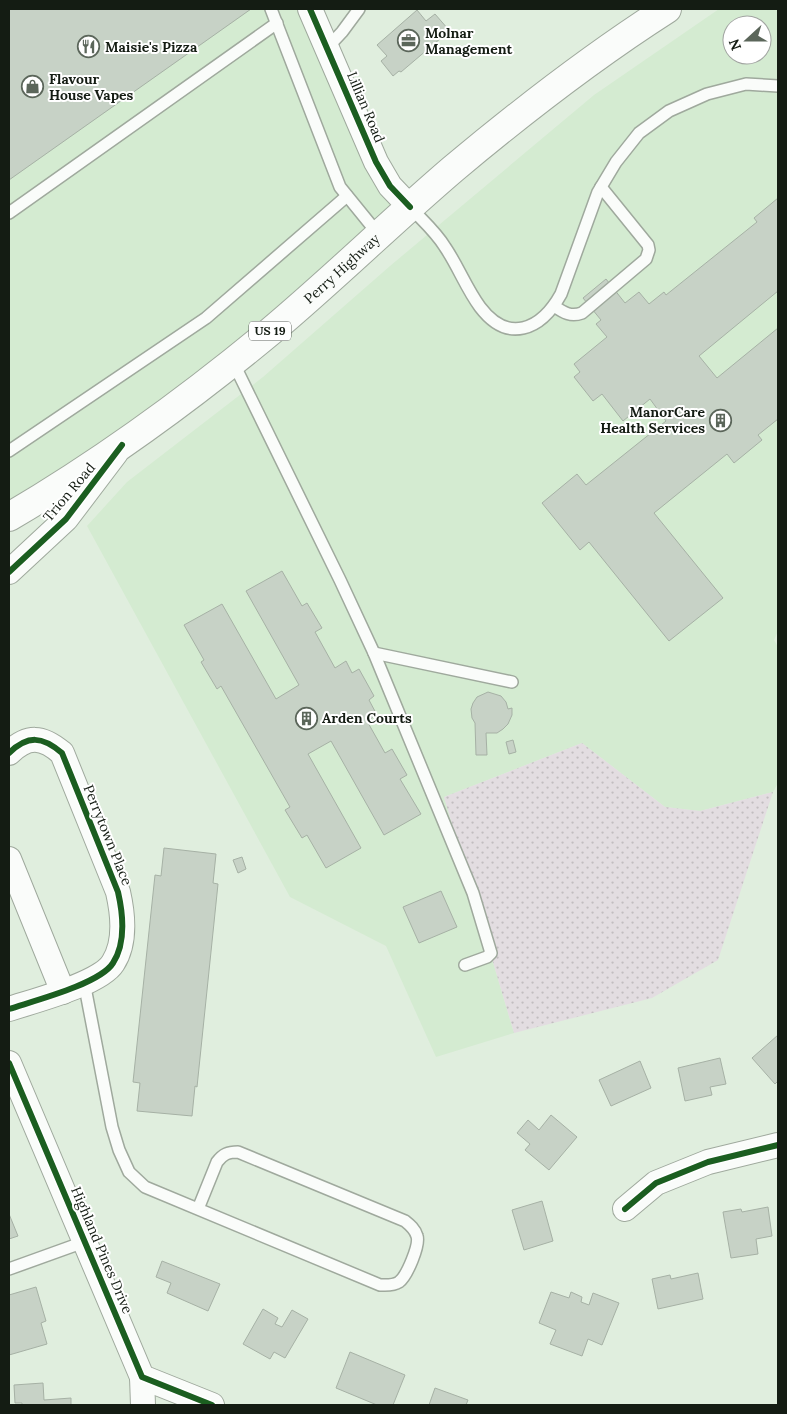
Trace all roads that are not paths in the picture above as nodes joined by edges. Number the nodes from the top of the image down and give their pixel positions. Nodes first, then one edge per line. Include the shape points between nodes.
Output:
1 (271, 9) edge
2 (310, 9) edge
3 (360, 9) edge
4 (667, 9) edge
5 (277, 23) junction
6 (326, 48) junction
7 (778, 86) edge
8 (601, 187) junction
9 (347, 196) junction
10 (410, 207) junction
11 (9, 213) edge
12 (379, 235) junction
13 (554, 306) junction
14 (233, 362) junction
15 (122, 445) junction
16 (9, 451) edge
17 (9, 517) edge
18 (9, 572) edge
19 (374, 653) junction
20 (512, 682) dead end
21 (9, 753) edge
22 (9, 859) edge
23 (465, 965) dead end
24 (74, 987) junction
25 (9, 1009) edge
26 (9, 1063) edge
27 (778, 1145) edge
28 (198, 1209) junction
29 (625, 1209) dead end
30 (84, 1242) junction
31 (9, 1269) edge
32 (142, 1377) junction
33 (143, 1405) edge
34 (212, 1405) edge

1 - 5 lane
2 - 6 street, Lillian Road
3 - 6 lane
4 - 10 main road, Perry Highway / US 19 via 541,98
5 - 9 lane via 340,187
5 - 11 lane
6 - 10 street, Lillian Road via 382,174
7 - 8 lane via 746,84 706,94 669,111 639,133
8 - 13 lane
8 - 13 lane via 648,245 646,259 582,313 574,316
9 - 12 lane
9 - 16 lane via 206,318
10 - 12 main road, Perry Highway / US 19
10 - 13 lane via 443,243 480,308 499,324 522,329 542,319
12 - 14 main road, Perry Highway / US 19
14 - 15 main road, Perry Highway / US 19
14 - 19 lane
15 - 17 main road, Perry Highway / US 19
15 - 18 street, Trion Road via 66,519
19 - 20 lane
19 - 23 lane via 473,892 491,951 489,956
21 - 24 street, Perrytown Place via 28,740 40,740 62,753 118,892 122,943 113,964 98,976
22 - 24 street
24 - 25 street, Perrytown Place
24 - 28 lane via 112,1127 129,1172 145,1187
26 - 30 street, Highland Pines Drive
27 - 29 street via 708,1162 673,1176 656,1184
28 - 28 lane via 380,1285 390,1286 398,1282 417,1248 418,1237 406,1221 238,1152 230,1152 217,1162
30 - 31 lane
30 - 32 street, Highland Pines Drive
32 - 33 street
32 - 34 street

